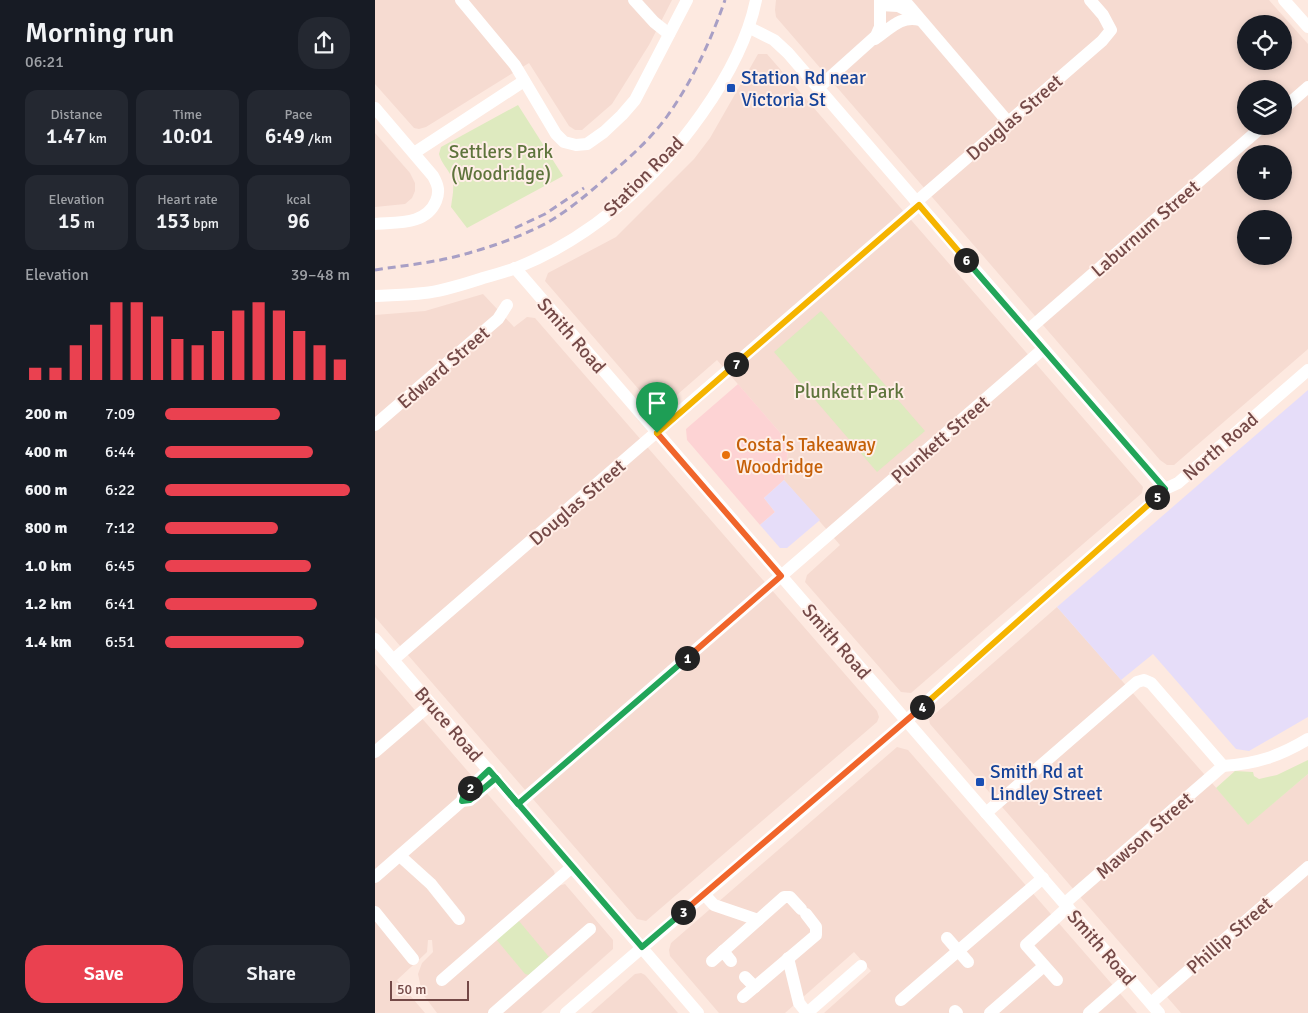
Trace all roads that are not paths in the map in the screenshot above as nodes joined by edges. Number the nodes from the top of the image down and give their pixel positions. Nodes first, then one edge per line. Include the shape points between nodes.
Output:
1 (461, 0) edge
2 (634, 0) edge
3 (687, 0) edge
4 (756, 0) edge
5 (904, 0) edge
6 (1090, 0) edge
7 (1285, 0) edge
8 (880, 2) edge
9 (919, 18) junction
10 (1308, 27) edge
11 (749, 28) junction
12 (669, 34) junction
13 (871, 42) junction
14 (524, 81) junction
15 (1308, 87) edge
16 (819, 88) junction
17 (1292, 101) edge
18 (375, 108) edge
19 (1008, 122) junction
20 (1253, 135) edge
21 (414, 153) junction
22 (917, 203) junction
23 (375, 224) edge
24 (515, 268) junction
25 (375, 296) edge
26 (507, 305) dead end
27 (1028, 330) junction
28 (1043, 349) junction
29 (1308, 370) edge
30 (375, 425) edge
31 (657, 433) junction
32 (1165, 489) junction
33 (781, 576) junction
34 (375, 640) edge
35 (393, 660) junction
36 (431, 704) junction
37 (906, 721) junction
38 (1308, 739) edge
39 (375, 752) edge
40 (1223, 766) junction
41 (492, 774) junction
42 (518, 804) junction
43 (986, 813) junction
44 (401, 856) junction
45 (572, 866) junction
46 (1308, 867) edge
47 (375, 877) edge
48 (1043, 878) junction
49 (704, 894) junction
50 (1067, 905) junction
51 (375, 912) edge
52 (459, 919) dead end
53 (758, 920) junction
54 (590, 929) dead end
55 (947, 938) dead end
56 (642, 947) junction
57 (957, 950) junction
58 (723, 951) junction
59 (789, 958) junction
60 (413, 959) dead end
61 (711, 961) dead end
62 (731, 962) dead end
63 (968, 962) dead end
64 (861, 966) dead end
65 (1044, 966) junction
66 (745, 977) dead end
67 (1129, 978) junction
68 (442, 980) dead end
69 (1057, 980) dead end
70 (755, 987) junction
71 (743, 997) dead end
72 (901, 1000) dead end
73 (1156, 1010) edge
74 (494, 1013) edge
75 (566, 1013) edge
76 (698, 1013) edge
77 (807, 1013) edge
78 (990, 1013) edge
79 (1089, 1013) edge

1 - 14 street via 515,65
2 - 12 street
3 - 12 street
4 - 11 street, Station Road
5 - 9 street
6 - 19 street, Douglas Street via 1111,30
7 - 10 street
8 - 9 street via 901,6
8 - 13 street via 880,26
9 - 13 street via 898,21
9 - 19 street
11 - 16 street via 774,40
11 - 24 street, Station Road via 725,77 694,123 640,185 583,232
12 - 14 street via 635,100 604,132 587,144 564,142
13 - 16 street
14 - 21 street
15 - 17 street
16 - 22 street
18 - 21 street
19 - 22 street, Douglas Street
20 - 27 street, Laburnum Street
21 - 23 street via 439,188 432,210 420,219
22 - 27 street
22 - 31 street, Douglas Street
24 - 25 street, Station Road via 425,293
24 - 31 street, Smith Road
26 - 30 street, Edward Street via 498,319
27 - 28 street
28 - 32 street
28 - 33 street, Plunkett Street
29 - 32 street, North Road via 1178,483
31 - 33 street, Smith Road
31 - 35 street, Douglas Street
32 - 37 street, North Road
33 - 37 street, Smith Road
33 - 42 street, Plunkett Street
34 - 35 street, Bruce Road
35 - 36 street, Bruce Road
36 - 39 street
36 - 41 street, Bruce Road
37 - 43 street, Smith Road
37 - 49 street, North Road
38 - 40 street via 1267,760
40 - 43 street via 1151,682 1144,680 1137,682
40 - 50 street, Mawson Street
41 - 42 street, Bruce Road
41 - 44 street via 470,800 462,801
42 - 45 street, Bruce Road
43 - 48 street, Smith Road
44 - 47 street
44 - 52 street via 431,884
45 - 56 street, Bruce Road
45 - 68 street
46 - 73 street, Phillip Street
48 - 50 street, Smith Road
48 - 57 street
49 - 53 street via 714,905
49 - 56 street, North Road
50 - 65 street, Mawson Street via 1026,945
50 - 67 street, Smith Road
51 - 60 street
53 - 58 street
53 - 59 street via 784,897 790,897 816,927 816,934
54 - 74 street
55 - 57 street
56 - 75 street, North Road
56 - 76 street, Bruce Road
57 - 63 street
57 - 72 street
58 - 61 street
58 - 62 street
59 - 70 street
59 - 77 street via 799,1003
64 - 77 street
65 - 69 street
65 - 78 street
66 - 70 street
67 - 73 street, Smith Road
67 - 79 street
70 - 71 street

